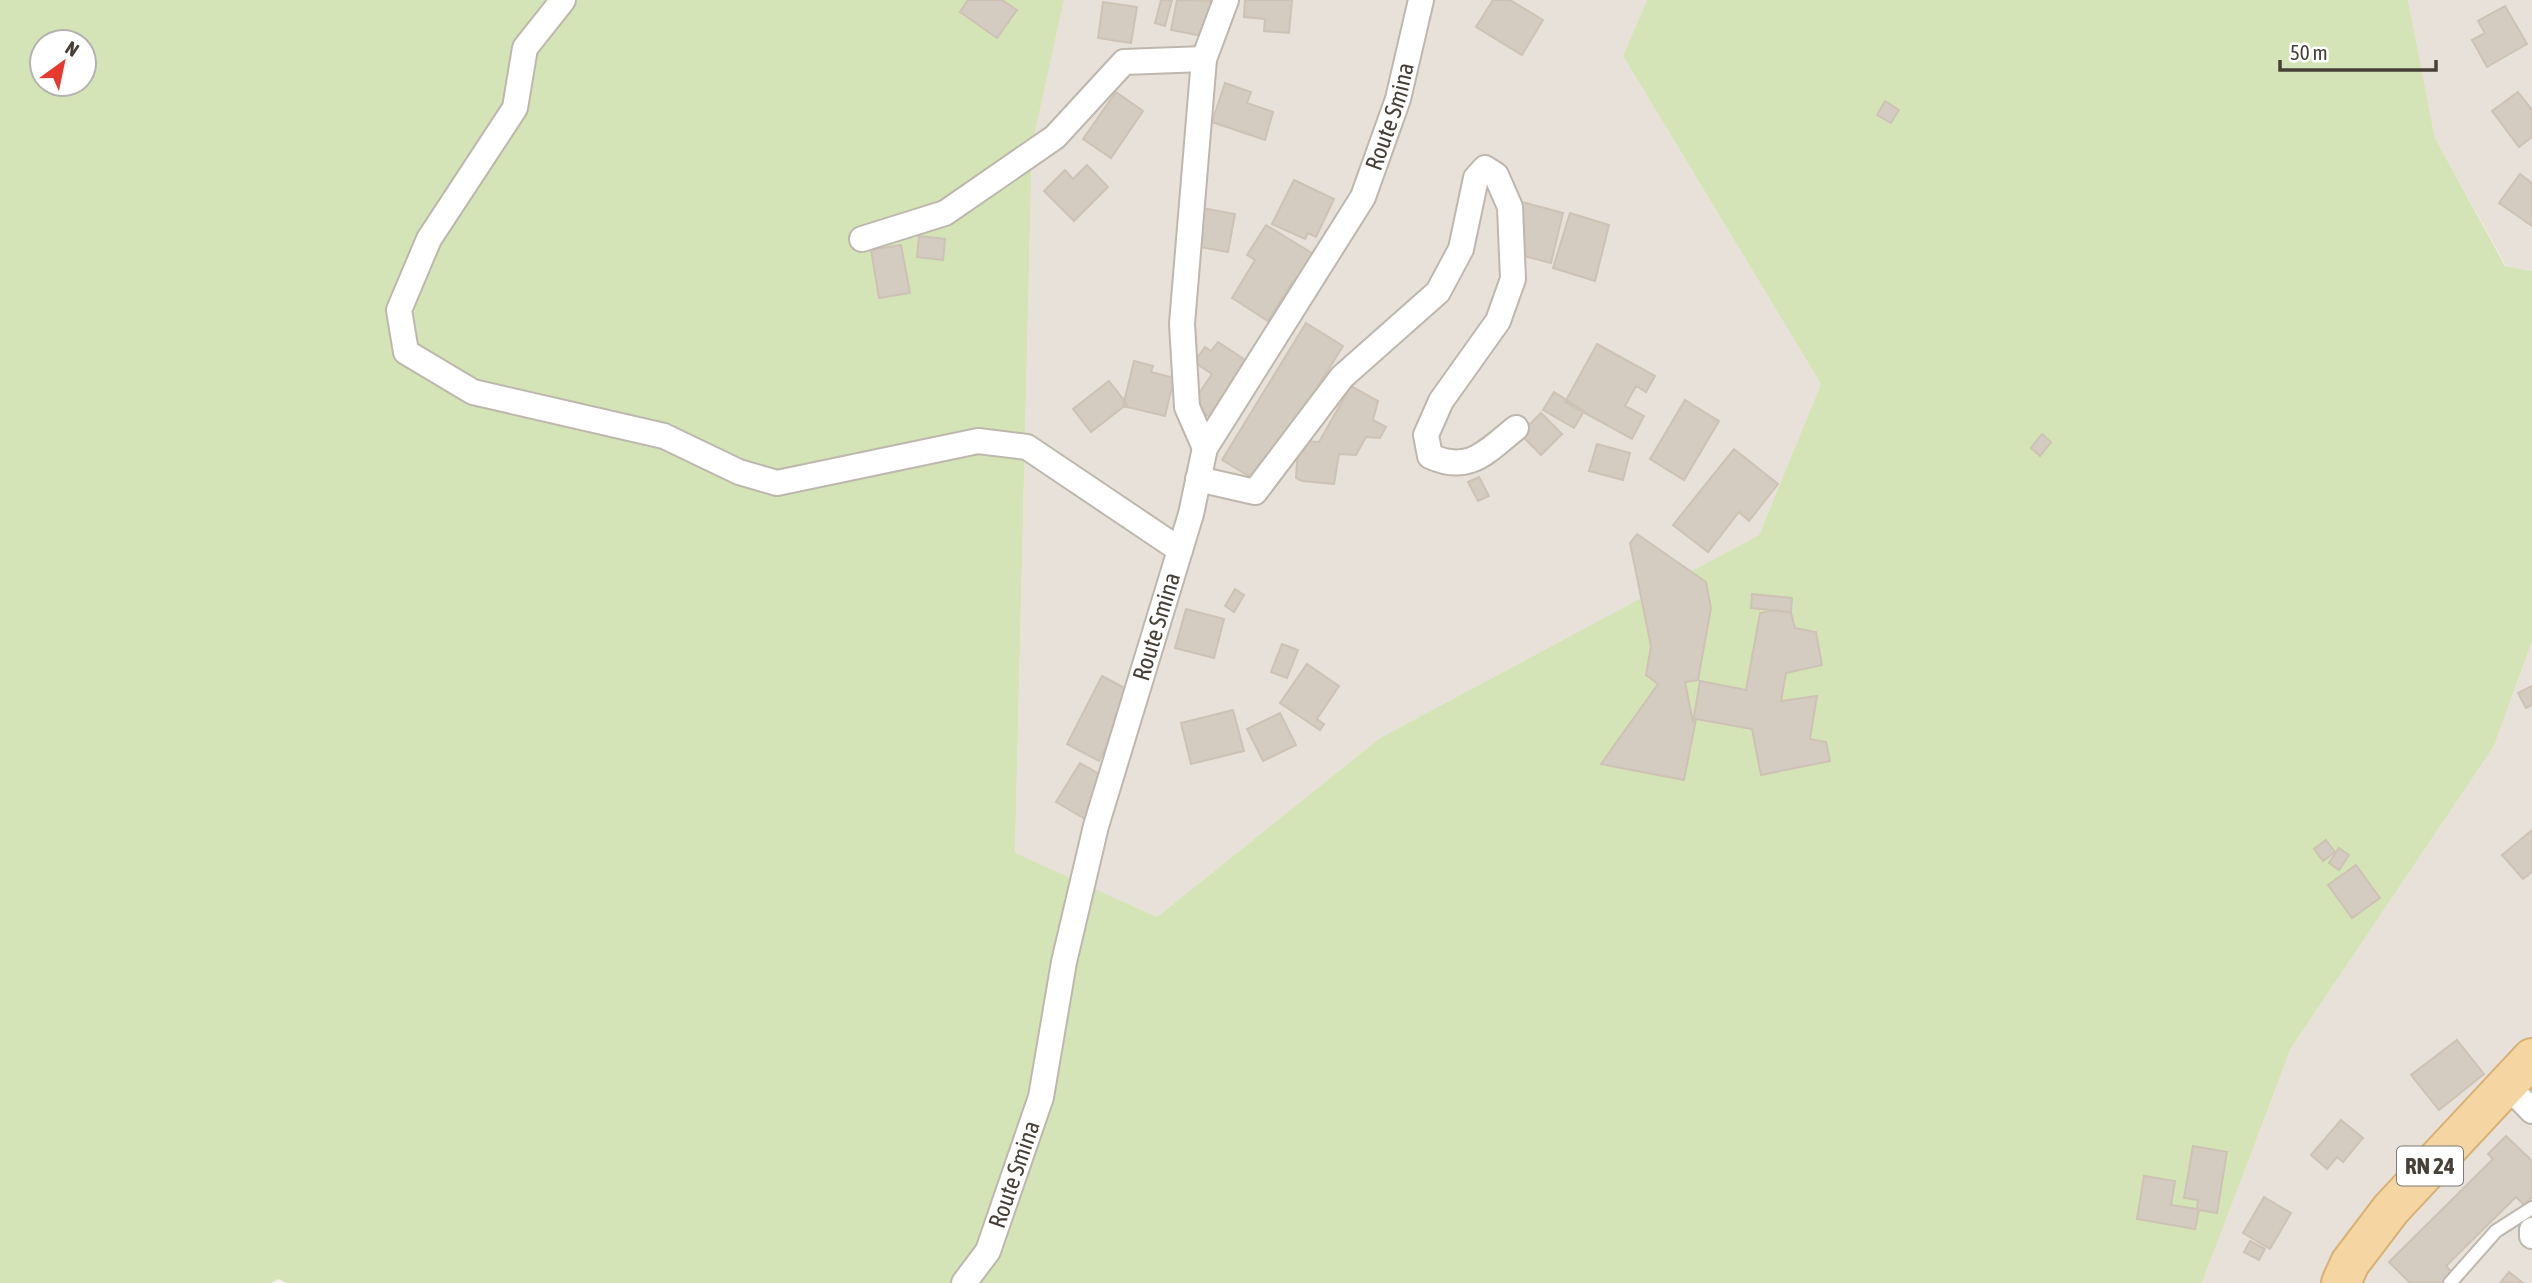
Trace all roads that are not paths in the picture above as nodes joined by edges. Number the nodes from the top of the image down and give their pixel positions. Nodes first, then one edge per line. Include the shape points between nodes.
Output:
1 (563, 0) edge
2 (1226, 0) edge
3 (1421, 0) edge
4 (1204, 59) junction
5 (862, 239) dead end
6 (1516, 428) dead end
7 (1205, 448) junction
8 (1198, 479) junction
9 (1180, 550) junction
10 (2532, 1058) edge
11 (2505, 1083) junction
12 (2532, 1111) edge
13 (2532, 1208) edge
14 (2532, 1230) edge
15 (2532, 1236) edge
16 (964, 1283) edge
17 (2341, 1283) edge
18 (2450, 1283) edge

1 - 9 street via 525,48 515,108 429,239 399,310 406,352 473,392 664,436 739,472 777,483 978,441 1027,447
2 - 4 street
3 - 7 street, Route Smina via 1398,99 1363,197
4 - 5 street via 1124,62 1055,137 945,213
4 - 7 street via 1182,324 1187,407
6 - 8 street via 1476,459 1449,465 1430,456 1426,435 1441,401 1498,321 1513,279 1510,207 1496,175 1485,168 1476,178 1461,249 1438,292 1342,377 1255,492
7 - 8 street, Route Smina
8 - 9 street, Route Smina
9 - 16 street, Route Smina via 1096,826 1064,962 1041,1097 988,1251
10 - 11 main road, RN 24
11 - 12 street
11 - 17 main road, RN 24 via 2391,1209 2350,1263
13 - 18 lane via 2496,1231
14 - 15 street

